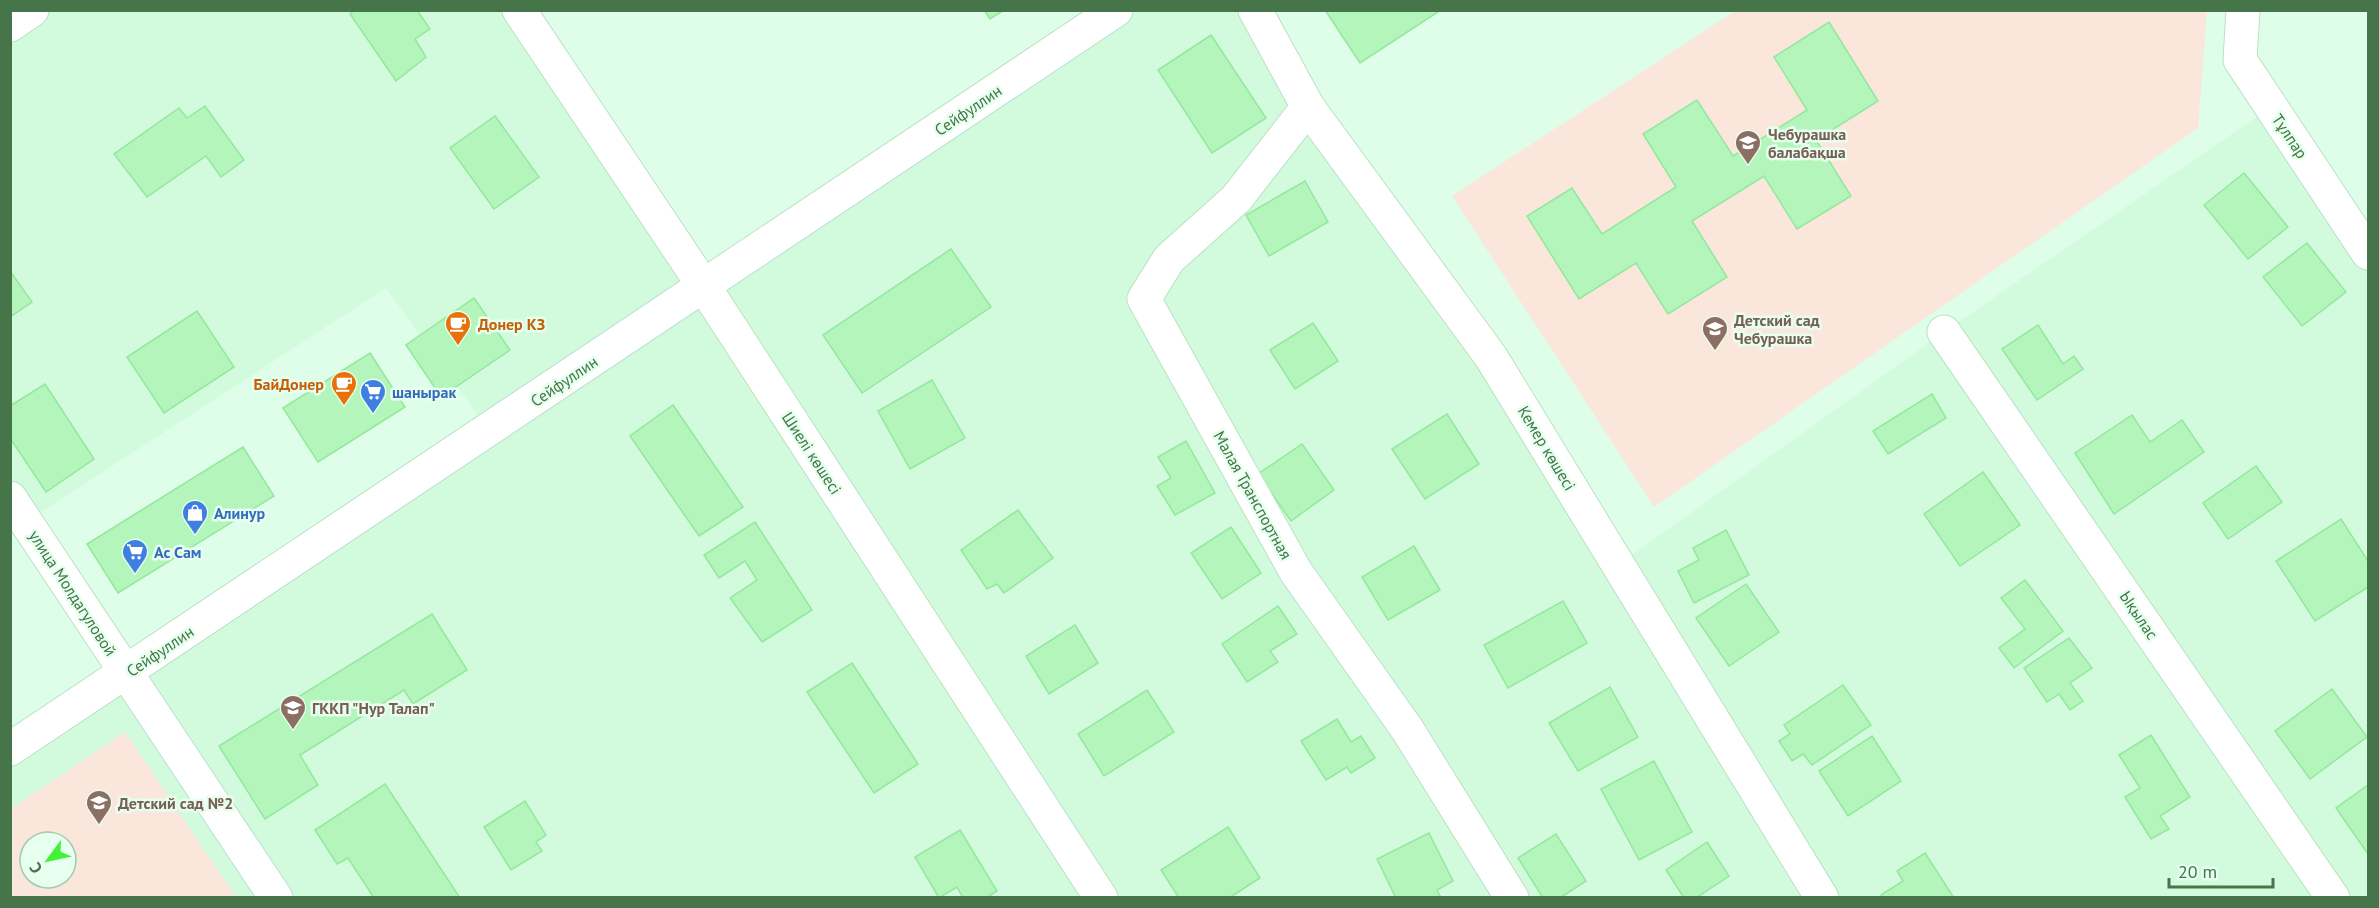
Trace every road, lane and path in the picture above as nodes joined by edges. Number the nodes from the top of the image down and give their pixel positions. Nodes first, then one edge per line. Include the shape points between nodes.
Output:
1 (32, 10) edge
2 (519, 10) edge
3 (1116, 10) edge
4 (1255, 10) edge
5 (2242, 10) edge
6 (10, 25) edge
7 (1308, 107) junction
8 (2368, 254) edge
9 (705, 288) junction
10 (1944, 332) dead end
11 (10, 498) edge
12 (126, 674) junction
13 (10, 749) edge
14 (276, 897) edge
15 (1101, 897) edge
16 (1512, 897) edge
17 (1822, 897) edge
18 (2333, 897) edge

1 - 6 street
2 - 9 street, Шиелі көшесі
3 - 9 street, Сейфуллин
4 - 7 street, Кемер көшесі
5 - 8 street, Тұлпар via 2240,60
7 - 16 street, Малая Транспортная via 1236,199 1169,259 1144,300 1296,572 1407,729
7 - 17 street, Кемер көшесі via 1491,357
9 - 12 street, Сейфуллин
9 - 15 street, Шиелі көшесі
10 - 18 street, Ықылас
11 - 12 street, улица Молдагуловой
12 - 13 street, Сейфуллин
12 - 14 street, улица Молдагуловой

